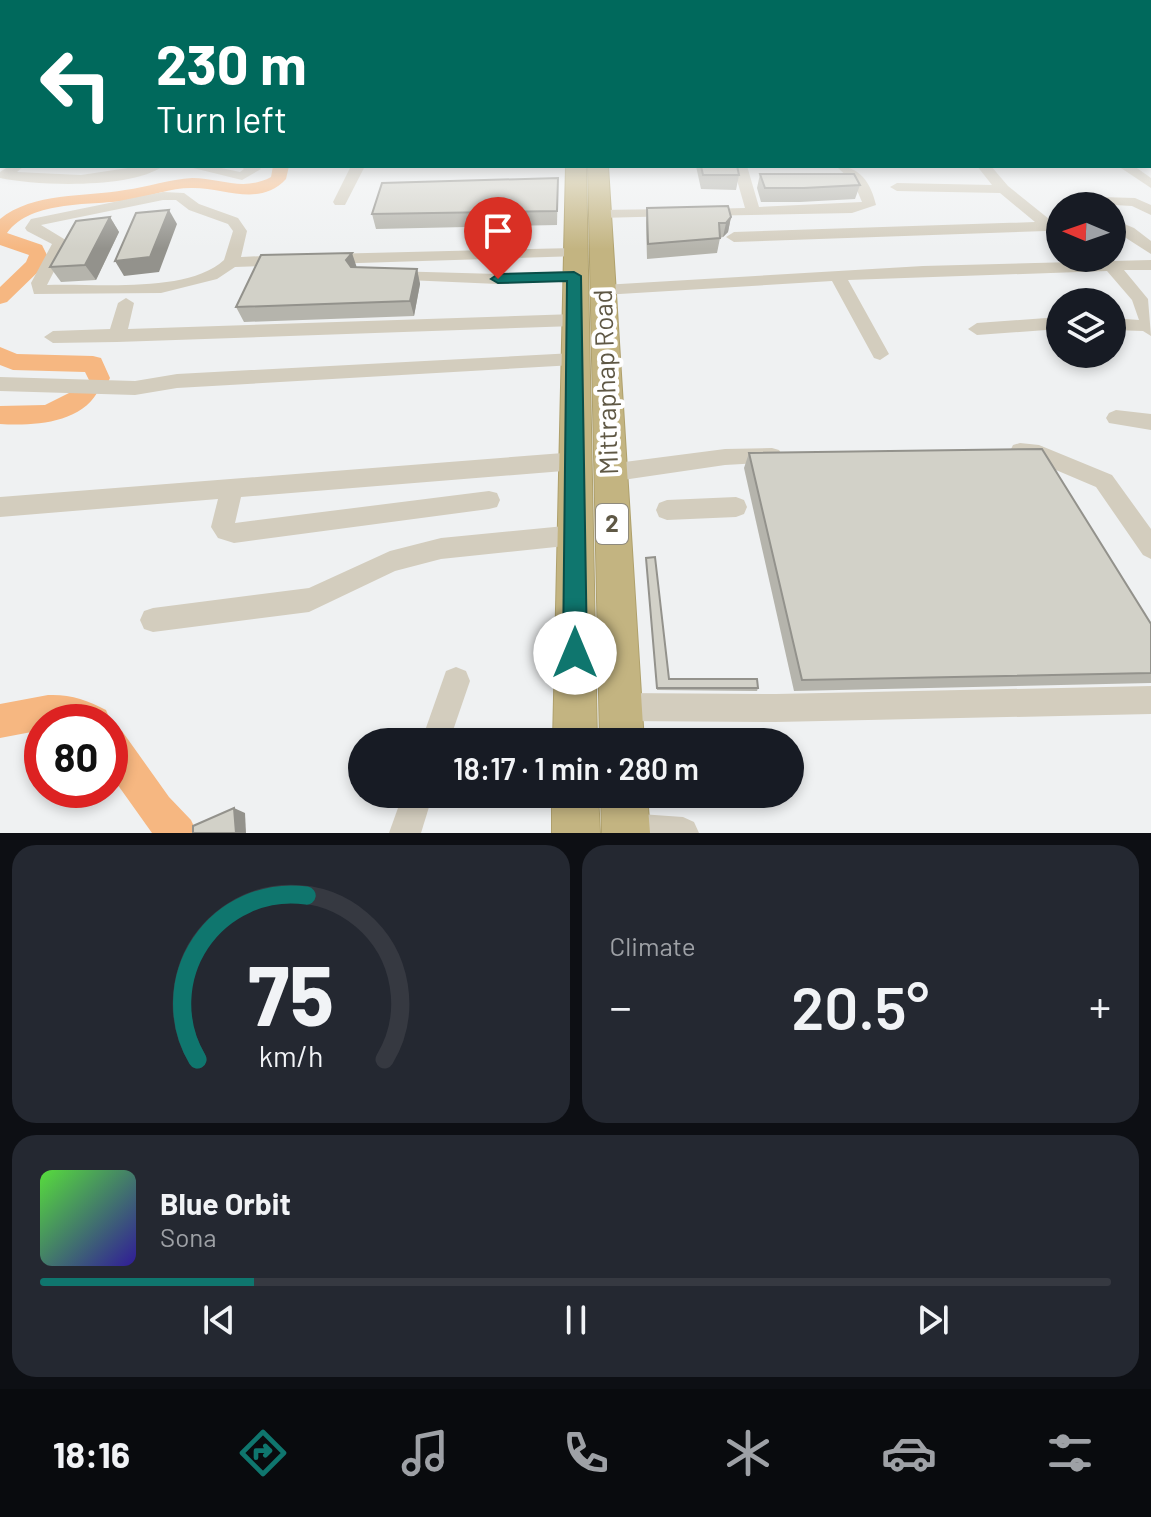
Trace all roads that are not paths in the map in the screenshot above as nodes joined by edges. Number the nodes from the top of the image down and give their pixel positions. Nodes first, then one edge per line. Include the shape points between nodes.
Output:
1 (15, 171) edge
2 (142, 171) edge
3 (216, 171) edge
4 (251, 171) edge
5 (356, 171) edge
6 (576, 171) edge
7 (598, 171) edge
8 (741, 171) edge
9 (850, 171) edge
10 (988, 171) edge
11 (1132, 171) edge
12 (1151, 184) edge
13 (99, 186) junction
14 (897, 187) dead end
15 (1003, 189) junction
16 (340, 202) dead end
17 (1126, 202) edge
18 (96, 209) junction
19 (1151, 211) edge
20 (753, 212) junction
21 (599, 214) junction
22 (1046, 224) edge
23 (1126, 230) edge
24 (1046, 231) edge
25 (734, 237) dead end
26 (1151, 249) edge
27 (574, 253) junction
28 (231, 262) junction
29 (1126, 265) edge
30 (1151, 265) edge
31 (1046, 266) edge
32 (1109, 272) edge
33 (378, 276) edge
34 (837, 276) junction
35 (574, 283) junction
36 (603, 290) junction
37 (126, 303) dead end
38 (575, 320) junction
39 (1046, 324) edge
40 (1126, 325) edge
41 (1150, 328) edge
42 (977, 329) dead end
43 (117, 336) junction
44 (53, 337) dead end
45 (880, 354) dead end
46 (574, 359) junction
47 (0, 384) edge
48 (1116, 418) dead end
49 (1151, 422) edge
50 (1001, 451) edge
51 (787, 456) edge
52 (592, 467) junction
53 (232, 487) junction
54 (489, 500) dead end
55 (0, 507) edge
56 (736, 507) dead end
57 (667, 510) dead end
58 (575, 535) junction
59 (1151, 548) edge
60 (153, 620) dead end
61 (456, 681) dead end
62 (1151, 700) edge
63 (621, 707) junction
64 (440, 728) edge
65 (575, 728) edge
66 (622, 728) edge
67 (413, 808) edge
68 (575, 808) edge
69 (625, 819) edge
70 (405, 833) edge
71 (576, 833) edge
72 (683, 833) edge

1 - 13 street
2 - 13 street
3 - 4 street via 242,176
5 - 16 street
6 - 27 highway, Mittraphap Road / 2
7 - 21 highway, Mittraphap Road / 2
8 - 20 street
9 - 20 street via 869,205
10 - 15 street
11 - 12 street
13 - 18 street
14 - 15 street
15 - 22 street
17 - 19 street
18 - 28 street via 179,196 238,226
18 - 28 street via 33,225 61,242 40,290 155,290 217,272
20 - 21 street
21 - 36 highway, Mittraphap Road / 2
23 - 26 street
24 - 25 street
27 - 28 street
27 - 35 highway, Mittraphap Road / 2
29 - 30 street
31 - 34 street
32 - 41 street via 1140,299
33 - 35 street
34 - 36 street
34 - 45 street
35 - 36 highway
35 - 38 highway, Mittraphap Road / 2
36 - 52 highway, Mittraphap Road / 2
37 - 43 street
38 - 43 street
38 - 46 highway, Mittraphap Road / 2
39 - 42 street
40 - 41 street
43 - 44 street
46 - 47 street via 177,381 135,388
46 - 52 highway, Mittraphap Road / 2
48 - 49 street
50 - 59 street via 1032,451 1104,481
51 - 52 street
52 - 53 street
52 - 58 highway, Mittraphap Road / 2
52 - 63 highway, Mittraphap Road / 2
53 - 54 street via 223,527 234,533
53 - 55 street
56 - 57 street
58 - 60 street via 440,549 398,559 309,600
58 - 65 highway, Mittraphap Road / 2
61 - 64 street
62 - 63 street
63 - 66 highway, Mittraphap Road / 2
67 - 70 street
68 - 71 highway
69 - 72 street

